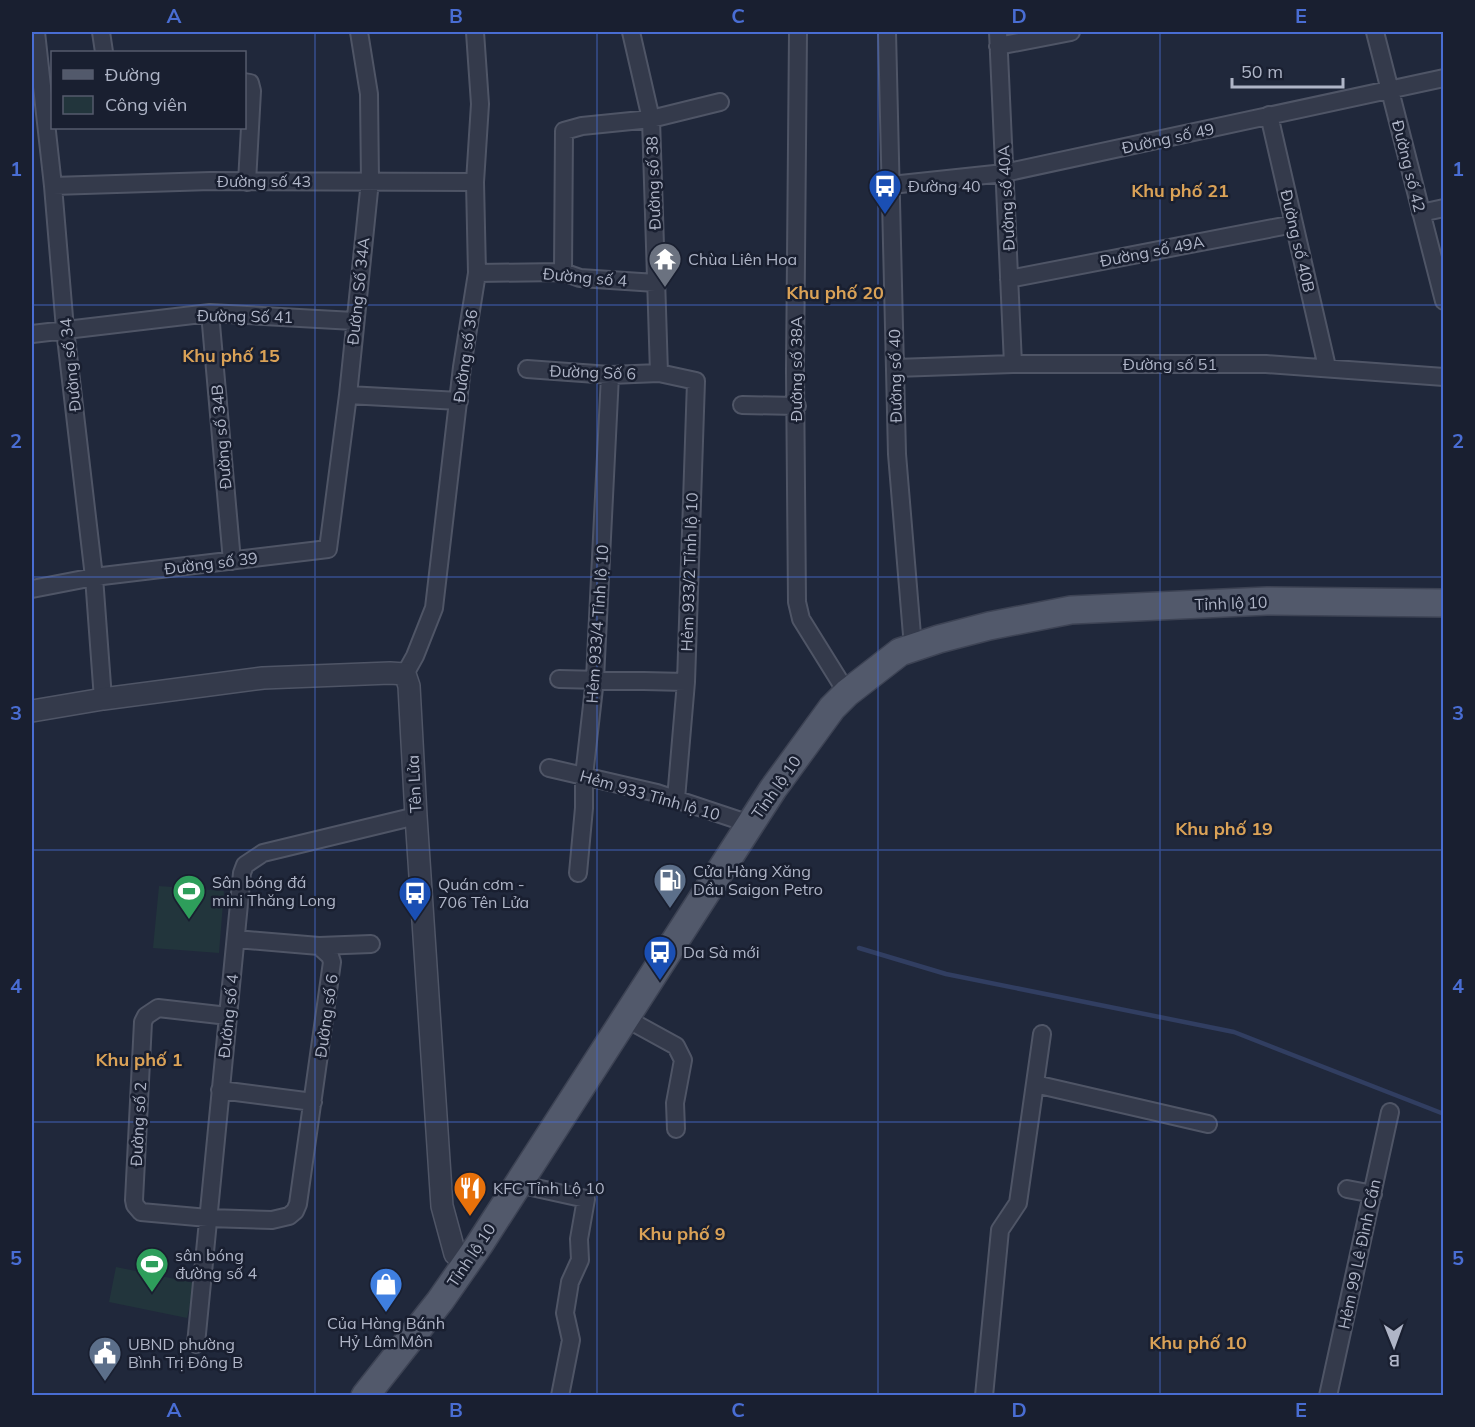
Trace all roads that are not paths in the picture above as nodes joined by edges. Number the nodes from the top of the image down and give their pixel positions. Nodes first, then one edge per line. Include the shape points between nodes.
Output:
1 (36, 32) edge
2 (101, 32) edge
3 (359, 32) edge
4 (475, 32) edge
5 (631, 32) edge
6 (798, 32) edge
7 (887, 32) edge
8 (1071, 32) edge
9 (1374, 32) edge
10 (998, 39) edge
11 (104, 51) edge
12 (1443, 78) edge
13 (247, 82) edge
14 (1389, 90) junction
15 (720, 102) dead end
16 (1269, 116) junction
17 (651, 119) junction
18 (39, 129) edge
19 (1004, 173) junction
20 (370, 181) junction
21 (248, 182) junction
22 (475, 182) junction
23 (891, 185) junction
24 (53, 186) junction
25 (1443, 208) edge
26 (1421, 213) junction
27 (1294, 224) junction
28 (564, 272) junction
29 (477, 273) junction
30 (1009, 279) junction
31 (656, 283) junction
32 (1443, 301) edge
33 (210, 313) junction
34 (354, 321) junction
35 (65, 329) junction
36 (32, 333) edge
37 (1013, 364) junction
38 (1327, 367) junction
39 (896, 368) junction
40 (527, 369) dead end
41 (659, 372) junction
42 (610, 375) junction
43 (1443, 377) edge
44 (348, 396) junction
45 (459, 401) junction
46 (742, 405) dead end
47 (796, 406) junction
48 (328, 549) joint
49 (232, 561) junction
50 (94, 577) junction
51 (32, 589) edge
52 (1443, 603) edge
53 (913, 647) junction
54 (405, 674) junction
55 (559, 679) dead end
56 (595, 679) junction
57 (686, 682) junction
58 (847, 693) junction
59 (103, 699) junction
60 (32, 711) edge
61 (549, 768) dead end
62 (584, 776) junction
63 (676, 799) junction
64 (416, 816) junction
65 (750, 824) junction
66 (578, 873) dead end
67 (236, 939) junction
68 (371, 944) dead end
69 (319, 946) junction
70 (228, 1016) junction
71 (625, 1018) junction
72 (1042, 1034) dead end
73 (1035, 1084) junction
74 (220, 1090) junction
75 (313, 1102) junction
76 (1390, 1112) dead end
77 (1208, 1124) dead end
78 (676, 1130) dead end
79 (518, 1184) junction
80 (1347, 1189) dead end
81 (1373, 1194) junction
82 (208, 1218) junction
83 (466, 1262) junction
84 (196, 1344) dead end
85 (365, 1395) edge
86 (560, 1395) edge
87 (984, 1395) edge
88 (1328, 1395) edge

1 - 18 street, Đường số 34
2 - 11 street
3 - 20 street, Đường Số 34A via 369,94
4 - 22 street, Đường số 36 via 480,104
5 - 17 street, Đường số 38
6 - 47 street, Đường số 38A
7 - 23 street, Đường số 40
8 - 10 street
9 - 14 street, Đường số 42
10 - 19 street, Đường số 40A
12 - 14 street, Đường số 49
13 - 21 street via 252,91
14 - 16 street, Đường số 49
14 - 26 street, Đường số 42
15 - 17 street
16 - 19 street, Đường số 49
16 - 27 street, Đường số 40B
17 - 28 street via 582,126 564,132
17 - 31 street, Đường số 38
18 - 24 street, Đường số 34
19 - 23 street, Đường số 49
19 - 30 street, Đường số 40A
20 - 21 street, Đường số 43
20 - 22 street, Đường số 43
20 - 34 street, Đường Số 34A
21 - 24 street, Đường số 43
22 - 29 street, Đường số 36
23 - 39 street, Đường số 40
24 - 35 street, Đường số 34
25 - 26 street
26 - 32 street, Đường số 42
27 - 30 street, Đường số 49A
27 - 38 street, Đường số 40B
28 - 29 street, Đường số 4
28 - 31 street, Đường số 4 via 580,278
29 - 45 street, Đường số 36
30 - 37 street, Đường số 40A
31 - 41 street, Đường số 38
33 - 34 street, Đường Số 41
33 - 35 street, Đường Số 41
33 - 49 street, Đường số 34B
34 - 44 street, Đường Số 34A
35 - 36 street, Đường Số 41
35 - 50 street, Đường số 34
37 - 38 street, Đường số 51
37 - 39 street, Đường số 51
38 - 43 street, Đường số 51
39 - 53 street, Đường số 40 via 897,454
40 - 42 street, Đường Số 6
41 - 42 street, Đường Số 6
41 - 57 street, Hẻm 933/2 Tỉnh lộ 10 via 696,381
42 - 56 street, Hẻm 933/4 Tỉnh lộ 10
44 - 45 street
44 - 48 street, Đường Số 34A
45 - 54 street, Đường số 36 via 434,608
46 - 47 street
47 - 58 street, Đường số 38A via 798,611
48 - 49 street, Đường số 39
49 - 50 street, Đường số 39
50 - 51 street, Đường số 39
50 - 59 street, Đường số 34
52 - 53 main road, Tỉnh lộ 10 via 1267,601 1071,610 989,626
53 - 58 main road, Tỉnh lộ 10
54 - 59 street via 263,678
54 - 64 street, Tên Lửa via 409,686
55 - 56 street
56 - 57 street
56 - 62 street, Hẻm 933/4 Tỉnh lộ 10
57 - 63 street, Hẻm 933/2 Tỉnh lộ 10
58 - 65 main road, Tỉnh lộ 10 via 825,717
59 - 60 street
61 - 62 street, Hẻm 933 Tỉnh lộ 10
62 - 63 street, Hẻm 933 Tỉnh lộ 10
62 - 66 street, Hẻm 933/4 Tỉnh lộ 10
63 - 65 street, Hẻm 933 Tỉnh lộ 10
64 - 67 street, Đường số 4 via 253,858 242,873
64 - 83 street, Tên Lửa via 442,1206 455,1254
65 - 71 main road, Tỉnh lộ 10
67 - 69 street
67 - 70 street, Đường số 4
68 - 69 street
69 - 75 street, Đường số 6 via 330,956 333,969
70 - 74 street, Đường số 4
70 - 82 street, Đường số 2 via 158,1008 144,1022 135,1205 146,1213
71 - 78 street via 681,1052
71 - 79 main road, Tỉnh lộ 10
72 - 73 street
73 - 77 street
73 - 87 street via 1018,1203 1000,1230
74 - 75 street
74 - 82 street, Đường số 4
75 - 82 street, Đường số 6 via 295,1211 281,1219
76 - 81 street, Hẻm 99 Lê Đình Cẩn
79 - 83 main road, Tỉnh lộ 10
79 - 86 street via 586,1199 579,1239 580,1260 570,1282 565,1313 571,1340
80 - 81 street
81 - 88 street, Hẻm 99 Lê Đình Cẩn
82 - 84 street, Đường số 4
83 - 85 main road, Tỉnh lộ 10

